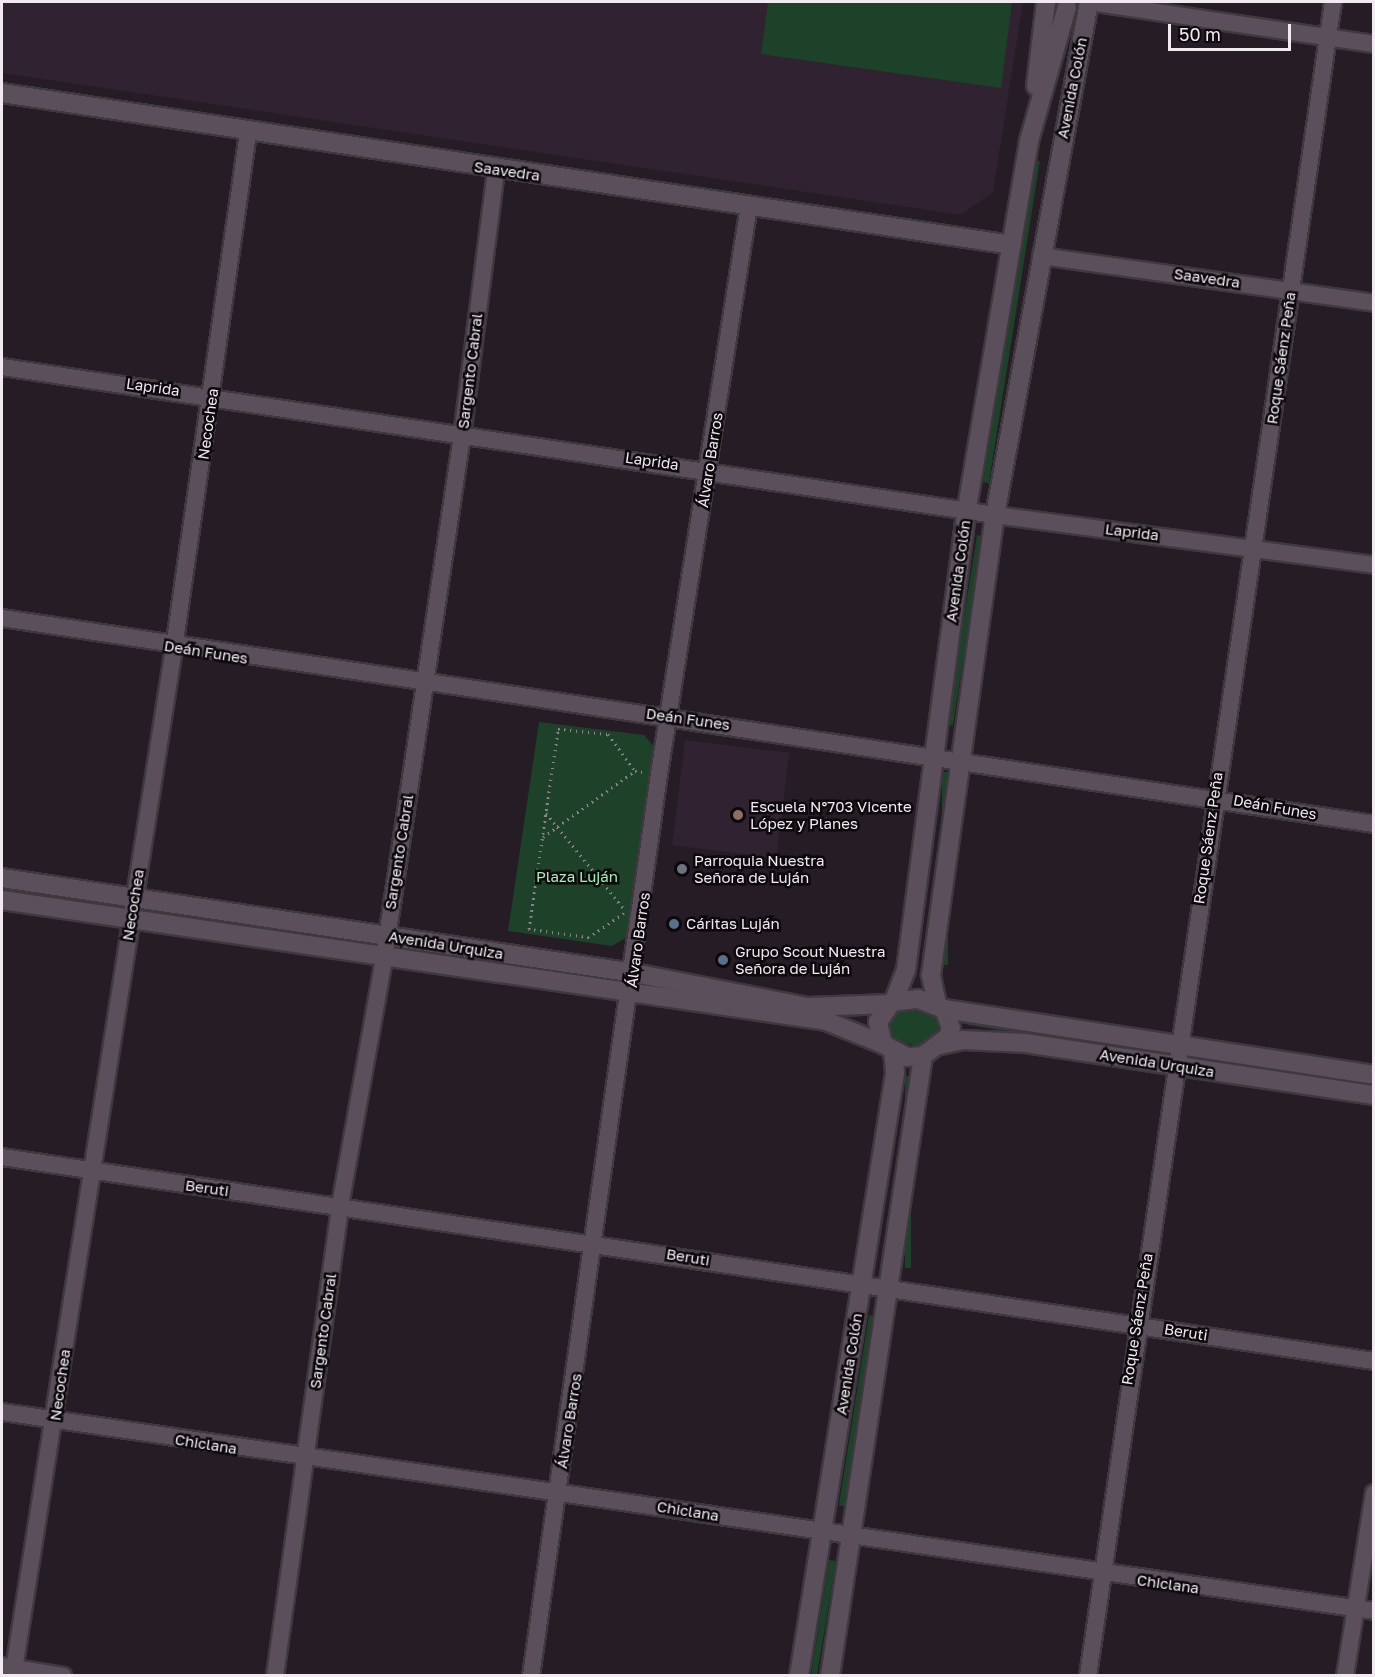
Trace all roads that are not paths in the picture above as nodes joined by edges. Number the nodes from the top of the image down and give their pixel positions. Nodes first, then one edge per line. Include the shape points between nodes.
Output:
1 (1046, 2) edge
2 (1089, 2) edge
3 (1333, 2) edge
4 (1068, 4) edge
5 (1328, 37) junction
6 (1374, 44) edge
7 (2, 93) edge
8 (248, 133) junction
9 (1029, 141) junction
10 (496, 169) junction
11 (1055, 174) junction
12 (748, 206) junction
13 (1012, 245) junction
14 (1041, 256) junction
15 (1292, 290) junction
16 (1374, 303) edge
17 (2, 367) edge
18 (212, 395) junction
19 (462, 436) junction
20 (709, 469) junction
21 (967, 508) junction
22 (995, 515) junction
23 (1253, 548) junction
24 (1374, 565) edge
25 (2, 618) edge
26 (174, 648) junction
27 (424, 684) junction
28 (669, 716) junction
29 (932, 754) junction
30 (961, 759) junction
31 (1214, 796) junction
32 (1374, 824) edge
33 (2, 878) edge
34 (135, 897) junction
35 (2, 900) edge
36 (131, 918) junction
37 (386, 936) junction
38 (384, 958) junction
39 (634, 973) junction
40 (631, 994) junction
41 (892, 1002) junction
42 (941, 1006) junction
43 (1180, 1043) junction
44 (940, 1045) junction
45 (888, 1048) junction
46 (923, 1056) junction
47 (1177, 1066) junction
48 (1374, 1075) edge
49 (1374, 1095) edge
50 (2, 1157) edge
51 (90, 1173) junction
52 (340, 1206) junction
53 (597, 1242) junction
54 (862, 1284) junction
55 (891, 1288) junction
56 (1135, 1325) junction
57 (1374, 1360) edge
58 (2, 1412) edge
59 (55, 1420) junction
60 (305, 1459) junction
61 (558, 1492) junction
62 (1374, 1492) edge
63 (822, 1532) junction
64 (849, 1536) junction
65 (1101, 1575) junction
66 (1355, 1609) junction
67 (1374, 1611) edge
68 (9, 1670) edge
69 (63, 1676) edge
70 (276, 1676) edge
71 (531, 1676) edge
72 (800, 1676) edge
73 (830, 1676) edge
74 (1088, 1676) edge
75 (1346, 1676) edge

1 - 9 main road, Avenida Colón
2 - 5 street
2 - 11 main road, Avenida Colón
3 - 5 street, Roque Sáenz Peña
4 - 9 main road, Avenida Colón
4 - 11 main road, Avenida Colón
5 - 6 street
5 - 15 street, Roque Sáenz Peña
7 - 8 main road, Saavedra
8 - 10 main road, Saavedra
8 - 18 street, Necochea
9 - 13 main road, Avenida Colón
10 - 12 main road, Saavedra
10 - 19 street, Sargento Cabral
11 - 14 main road, Avenida Colón
12 - 13 main road, Saavedra
12 - 20 street, Álvaro Barros
13 - 21 main road, Avenida Colón
14 - 15 street, Saavedra
14 - 22 main road, Avenida Colón
15 - 16 street, Saavedra
15 - 23 street, Roque Sáenz Peña
17 - 18 street, Laprida
18 - 19 street, Laprida
18 - 26 street, Necochea
19 - 20 street, Laprida
19 - 27 street, Sargento Cabral
20 - 21 street, Laprida
20 - 28 street, Álvaro Barros
21 - 22 street, Laprida
21 - 29 main road, Avenida Colón
22 - 23 street, Laprida
22 - 30 main road, Avenida Colón
23 - 24 street, Laprida
23 - 31 street, Roque Sáenz Peña
25 - 26 street, Deán Funes
26 - 27 street, Deán Funes
26 - 34 street, Necochea
27 - 28 street, Deán Funes
27 - 37 street, Sargento Cabral
28 - 29 street, Deán Funes
28 - 39 street, Álvaro Barros via 634,913
29 - 30 street, Deán Funes
29 - 41 main road, Avenida Colón via 906,970
30 - 31 street, Deán Funes
30 - 42 main road, Avenida Colón via 931,975
31 - 32 street, Deán Funes
31 - 43 street, Roque Sáenz Peña
33 - 34 main road, Avenida Urquiza
34 - 36 street, Necochea
34 - 37 main road, Avenida Urquiza
35 - 36 main road, Avenida Urquiza
36 - 38 main road, Avenida Urquiza
36 - 51 street, Necochea
37 - 38 street, Sargento Cabral
37 - 39 main road, Avenida Urquiza
38 - 40 main road, Avenida Urquiza
38 - 52 street, Sargento Cabral
39 - 40 street, Álvaro Barros
39 - 41 main road, Avenida Urquiza via 808,1007
40 - 45 main road, Avenida Urquiza via 826,1021
40 - 53 street, Álvaro Barros
41 - 42 main road
41 - 45 main road via 878,1022
42 - 43 main road, Avenida Urquiza
42 - 44 main road via 951,1028
43 - 47 street, Roque Sáenz Peña
43 - 48 main road, Avenida Urquiza
44 - 46 main road
44 - 47 main road, Avenida Urquiza via 963,1040 1025,1043
45 - 46 main road
45 - 54 main road, Avenida Colón via 895,1073
46 - 55 main road, Avenida Colón
47 - 49 main road, Avenida Urquiza
47 - 56 street, Roque Sáenz Peña
50 - 51 street, Beruti
51 - 52 street, Beruti
51 - 59 street, Necochea
52 - 53 street, Beruti
52 - 60 street, Sargento Cabral
53 - 54 street, Beruti
53 - 61 street, Álvaro Barros
54 - 55 street, Beruti
54 - 63 main road, Avenida Colón
55 - 56 street, Beruti
55 - 64 main road, Avenida Colón
56 - 57 street, Beruti
56 - 65 street, Roque Sáenz Peña
58 - 59 street, Chiclana
59 - 60 street, Chiclana
59 - 68 street, Necochea
60 - 61 street, Chiclana
60 - 70 street, Sargento Cabral
61 - 63 street, Chiclana
61 - 71 street, Álvaro Barros
62 - 66 street
63 - 64 street, Chiclana
63 - 72 main road, Avenida Colón
64 - 65 street, Chiclana
64 - 73 main road, Avenida Colón
65 - 66 street, Chiclana
65 - 74 street, Roque Sáenz Peña
66 - 67 street, Chiclana
66 - 75 street
68 - 69 street

